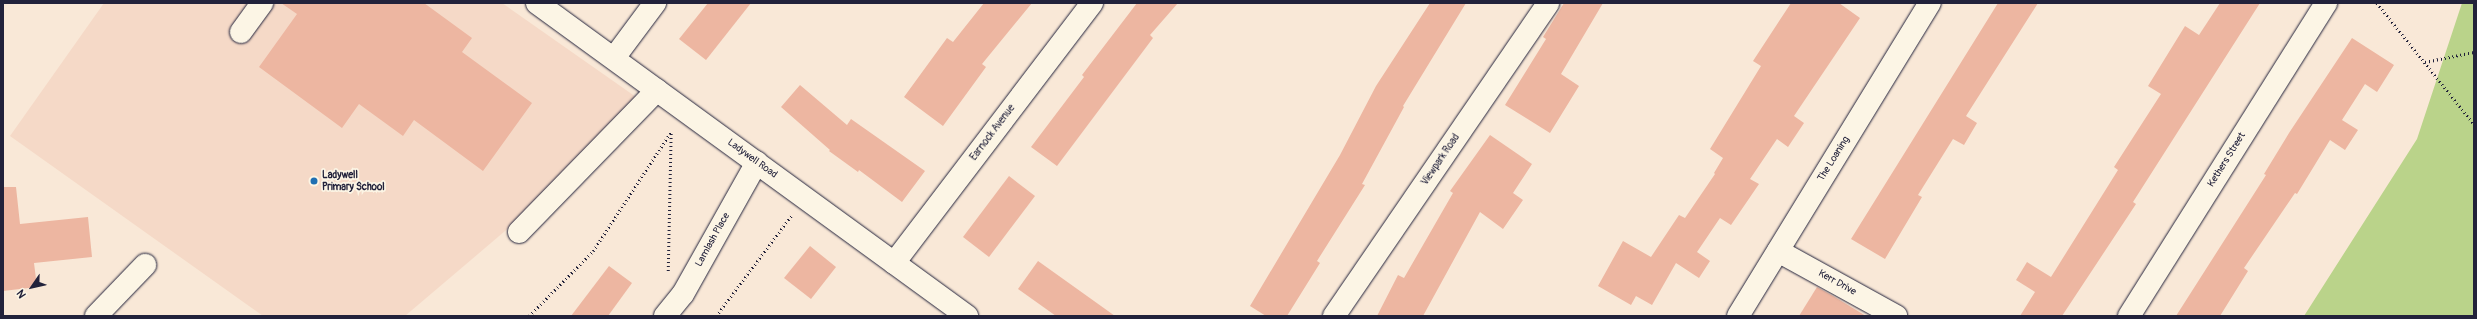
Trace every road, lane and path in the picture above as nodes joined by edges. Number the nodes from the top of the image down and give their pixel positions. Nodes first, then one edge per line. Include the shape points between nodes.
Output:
1 (262, 3) edge
2 (537, 3) edge
3 (655, 3) edge
4 (1092, 3) edge
5 (1548, 3) edge
6 (1930, 3) edge
7 (2326, 3) edge
8 (2377, 3) edge
9 (241, 32) dead end
10 (2474, 52) edge
11 (614, 58) junction
12 (2424, 62) junction
13 (664, 95) junction
14 (2474, 124) edge
15 (671, 132) junction
16 (757, 162) junction
17 (805, 198) junction
18 (519, 232) dead end
19 (1778, 251) junction
20 (894, 263) junction
21 (145, 265) dead end
22 (682, 294) junction
23 (954, 313) edge
24 (96, 316) edge
25 (528, 316) edge
26 (665, 316) edge
27 (716, 316) edge
28 (1334, 316) edge
29 (1738, 316) edge
30 (1896, 316) edge
31 (2129, 316) edge

1 - 9 street
2 - 11 street, Ladywell Road
3 - 11 street
4 - 20 street, Earnock Avenue
5 - 28 street, Viewpark Road
6 - 19 street, The Loaning
7 - 31 street, Kethers Street
8 - 12 path
10 - 12 path
11 - 13 street, Ladywell Road
12 - 14 path
13 - 15 path
13 - 16 street, Ladywell Road
13 - 18 street
15 - 22 path via 668,289
15 - 25 path via 593,251
16 - 17 street, Ladywell Road
16 - 22 street, Lamlash Place
17 - 20 street, Ladywell Road
17 - 27 path
19 - 29 street, The Loaning
19 - 30 street, Kerr Drive
20 - 23 street, Ladywell Road
21 - 24 street
22 - 26 street, Lamlash Place

